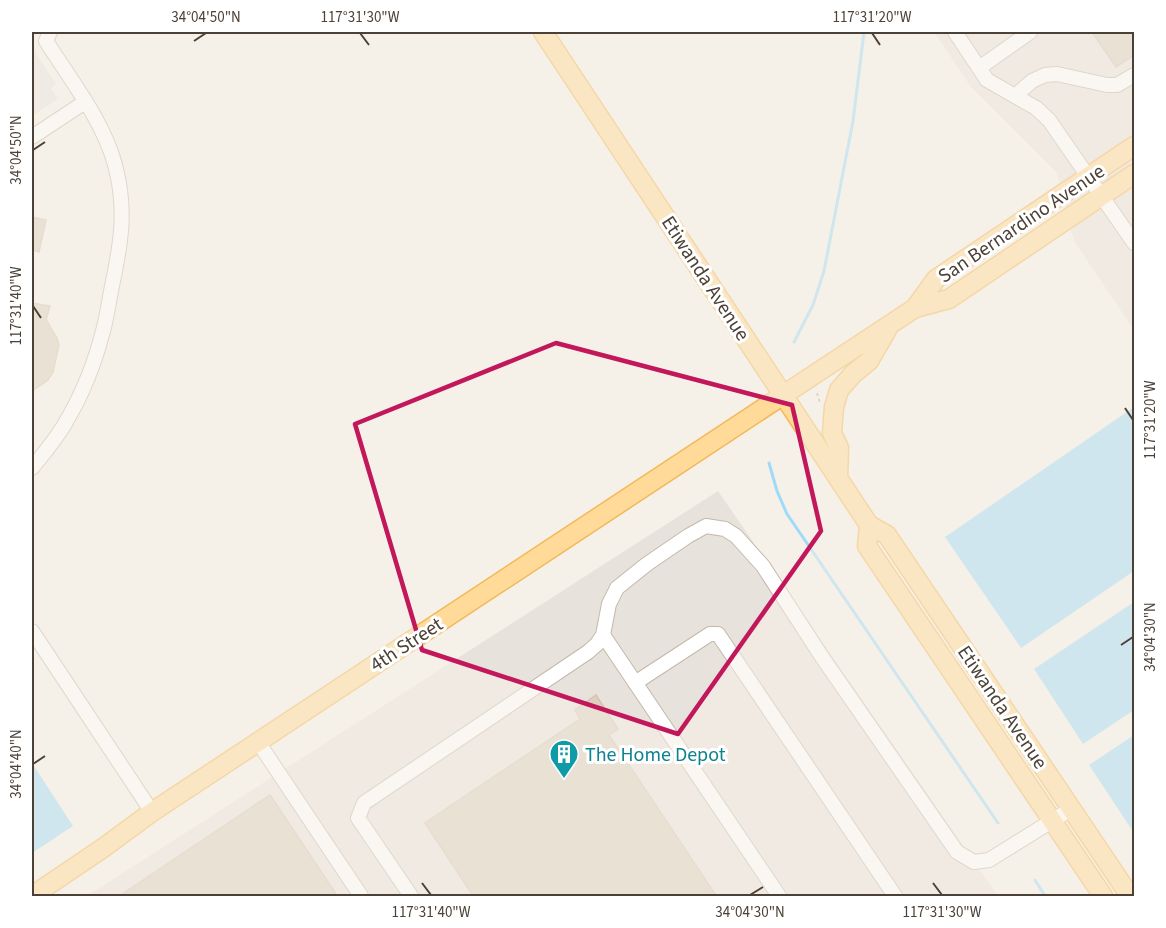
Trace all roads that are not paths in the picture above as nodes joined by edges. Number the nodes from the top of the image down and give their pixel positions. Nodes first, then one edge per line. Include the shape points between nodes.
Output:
1 (50, 32) edge
2 (543, 32) edge
3 (955, 32) edge
4 (1030, 32) edge
5 (979, 68) junction
6 (1134, 75) edge
7 (1016, 96) junction
8 (85, 102) junction
9 (32, 137) edge
10 (1134, 146) edge
11 (1134, 174) edge
12 (1089, 176) junction
13 (1102, 196) junction
14 (1133, 237) edge
15 (915, 308) junction
16 (891, 324) junction
17 (784, 396) junction
18 (32, 468) edge
19 (838, 478) junction
20 (869, 525) junction
21 (32, 631) edge
22 (603, 635) junction
23 (635, 683) junction
24 (258, 742) junction
25 (1071, 808) junction
26 (152, 812) junction
27 (1052, 820) junction
28 (32, 896) edge
29 (362, 897) edge
30 (411, 897) edge
31 (779, 897) edge
32 (895, 897) edge
33 (1103, 897) edge
34 (1130, 897) edge

1 - 8 lane via 46,41
2 - 17 main road, Etiwanda Avenue
3 - 5 lane
4 - 5 lane
5 - 7 lane via 987,80
6 - 7 lane via 1117,85 1107,85 1045,75
7 - 12 lane via 1049,120
8 - 9 lane
8 - 18 lane via 99,123 115,163 123,213 120,247 93,364 67,421
10 - 12 main road, San Bernardino Avenue
11 - 13 main road, San Bernardino Avenue
12 - 13 lane
12 - 15 main road, San Bernardino Avenue via 936,279
13 - 14 lane
13 - 15 main road, San Bernardino Avenue via 949,299
15 - 16 main road, San Bernardino Avenue
16 - 17 main road, San Bernardino Avenue
16 - 19 main road via 869,361 853,374 836,398 832,433 839,448
17 - 19 main road, Etiwanda Avenue
17 - 24 main road, 4th Street
19 - 20 main road, Etiwanda Avenue
20 - 25 main road, Etiwanda Avenue via 887,535
20 - 27 main road, Etiwanda Avenue via 867,546
21 - 26 lane
22 - 23 lane
22 - 27 lane via 609,603 617,588 706,526 725,529 763,566 957,852 974,862 989,860
22 - 30 lane via 588,652 364,803 358,818
23 - 31 lane
23 - 32 lane via 710,634 718,634
24 - 26 main road, 4th Street
24 - 29 lane
25 - 27 lane
25 - 34 main road, Etiwanda Avenue
26 - 28 main road, 4th Street
27 - 33 main road, Etiwanda Avenue

